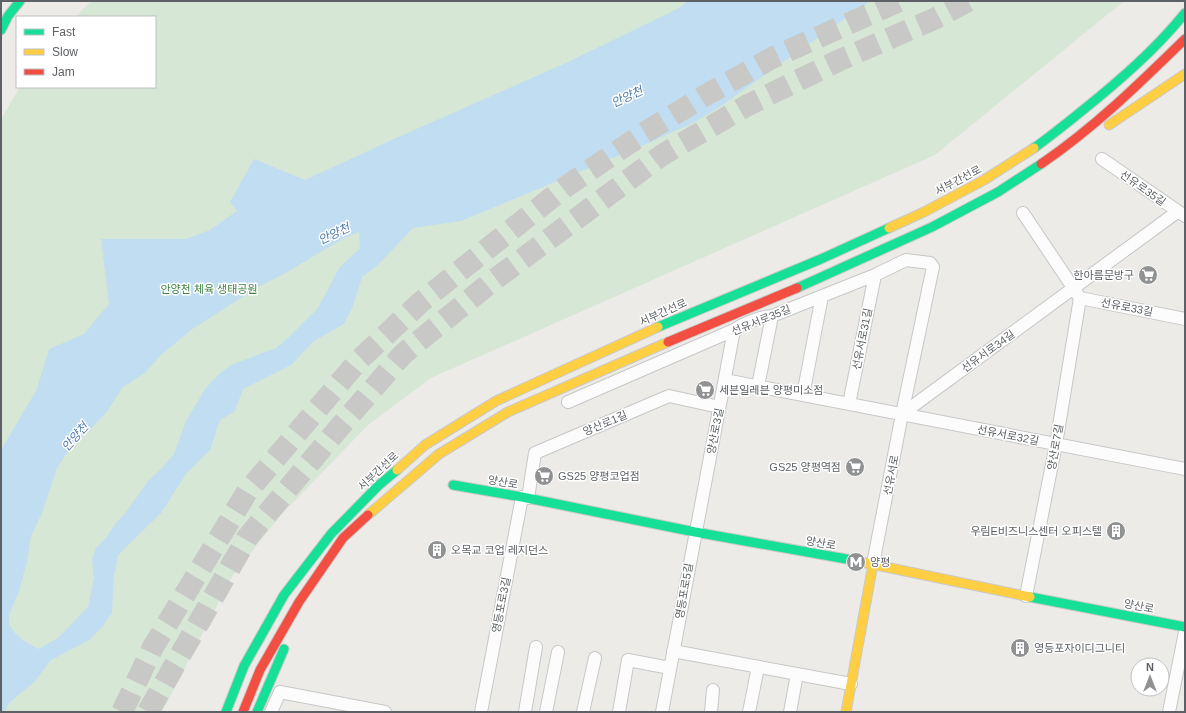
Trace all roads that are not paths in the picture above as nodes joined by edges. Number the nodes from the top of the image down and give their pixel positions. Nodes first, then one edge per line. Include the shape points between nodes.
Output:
1 (20, 1) edge
2 (1182, 10) edge
3 (1, 30) edge
4 (1185, 39) edge
5 (1185, 74) edge
6 (1057, 153) junction
7 (1102, 158) dead end
8 (1023, 213) dead end
9 (1181, 214) edge
10 (933, 267) joint
11 (874, 275) junction
12 (1077, 293) junction
13 (822, 296) junction
14 (772, 316) junction
15 (1185, 319) edge
16 (734, 330) junction
17 (725, 380) junction
18 (758, 386) junction
19 (803, 395) junction
20 (568, 402) dead end
21 (849, 404) junction
22 (720, 407) junction
23 (902, 414) junction
24 (1056, 444) junction
25 (1185, 469) edge
26 (453, 485) dead end
27 (525, 498) junction
28 (695, 532) junction
29 (332, 534) junction
30 (343, 538) junction
31 (305, 552) dead end
32 (873, 564) junction
33 (333, 567) dead end
34 (1026, 596) junction
35 (1185, 627) edge
36 (1185, 632) edge
37 (290, 638) dead end
38 (536, 647) dead end
39 (673, 651) junction
40 (558, 652) dead end
41 (595, 658) dead end
42 (758, 667) junction
43 (670, 668) junction
44 (1182, 669) edge
45 (797, 674) junction
46 (851, 684) junction
47 (714, 690) dead end
48 (226, 712) edge
49 (243, 712) edge
50 (257, 712) edge
51 (271, 712) edge
52 (385, 712) edge
53 (481, 712) edge
54 (525, 712) edge
55 (546, 712) edge
56 (584, 712) edge
57 (619, 712) edge
58 (662, 712) edge
59 (711, 712) edge
60 (749, 712) edge
61 (790, 712) edge
62 (846, 712) edge
63 (1169, 712) edge

1 - 3 main road
2 - 29 main road, 서부간선로 via 1168,34 1113,86 1046,139 984,180 938,205 821,259 681,316 496,401 425,445 379,485
4 - 6 main road via 1128,95
5 - 6 main road via 1112,123
6 - 30 main road via 998,192 932,227 828,275 508,412 439,454
7 - 9 street, 선유로35길
8 - 12 street
9 - 12 street, 선유서로34길
10 - 11 street, 선유서로35길 via 930,263 906,260
10 - 23 street, 선유서로
11 - 13 street, 선유서로35길
11 - 21 street, 선유서로31길
12 - 15 street, 선유로33길
12 - 23 street, 선유서로34길
12 - 24 street, 양산로7길
13 - 14 street, 선유서로35길
13 - 19 street
14 - 16 street, 선유서로35길 via 765,316
14 - 18 street
16 - 17 street, 양산로3길
16 - 20 street, 선유서로35길
17 - 18 street
17 - 22 street, 양산로3길
18 - 19 street
19 - 21 street
21 - 23 street
22 - 27 street, 양산로1길 via 669,396 535,453
22 - 28 street, 양산로3길
23 - 24 street, 선유서로32길
23 - 32 street, 선유서로
24 - 25 street, 선유서로32길
24 - 34 street, 양산로7길
26 - 27 main road, 양산로
27 - 28 main road, 양산로
27 - 53 street, 영등포로3길
28 - 32 main road, 양산로
28 - 39 street, 영등포로5길
29 - 31 main road via 322,537
29 - 48 main road, 서부간선로 via 284,595 244,666
30 - 33 main road
30 - 49 main road via 263,663
32 - 34 main road, 양산로
32 - 46 main road, 선유서로
34 - 35 main road, 양산로
36 - 44 street
37 - 50 main road
38 - 54 street
39 - 42 street
39 - 43 street, 영등포로5길
40 - 55 street
41 - 56 street
42 - 45 street
42 - 60 street
43 - 57 street via 628,660
43 - 58 street, 영등포로5길
44 - 63 street
45 - 46 street
45 - 61 street
46 - 62 main road, 선유서로
47 - 59 street
51 - 52 street via 280,692

